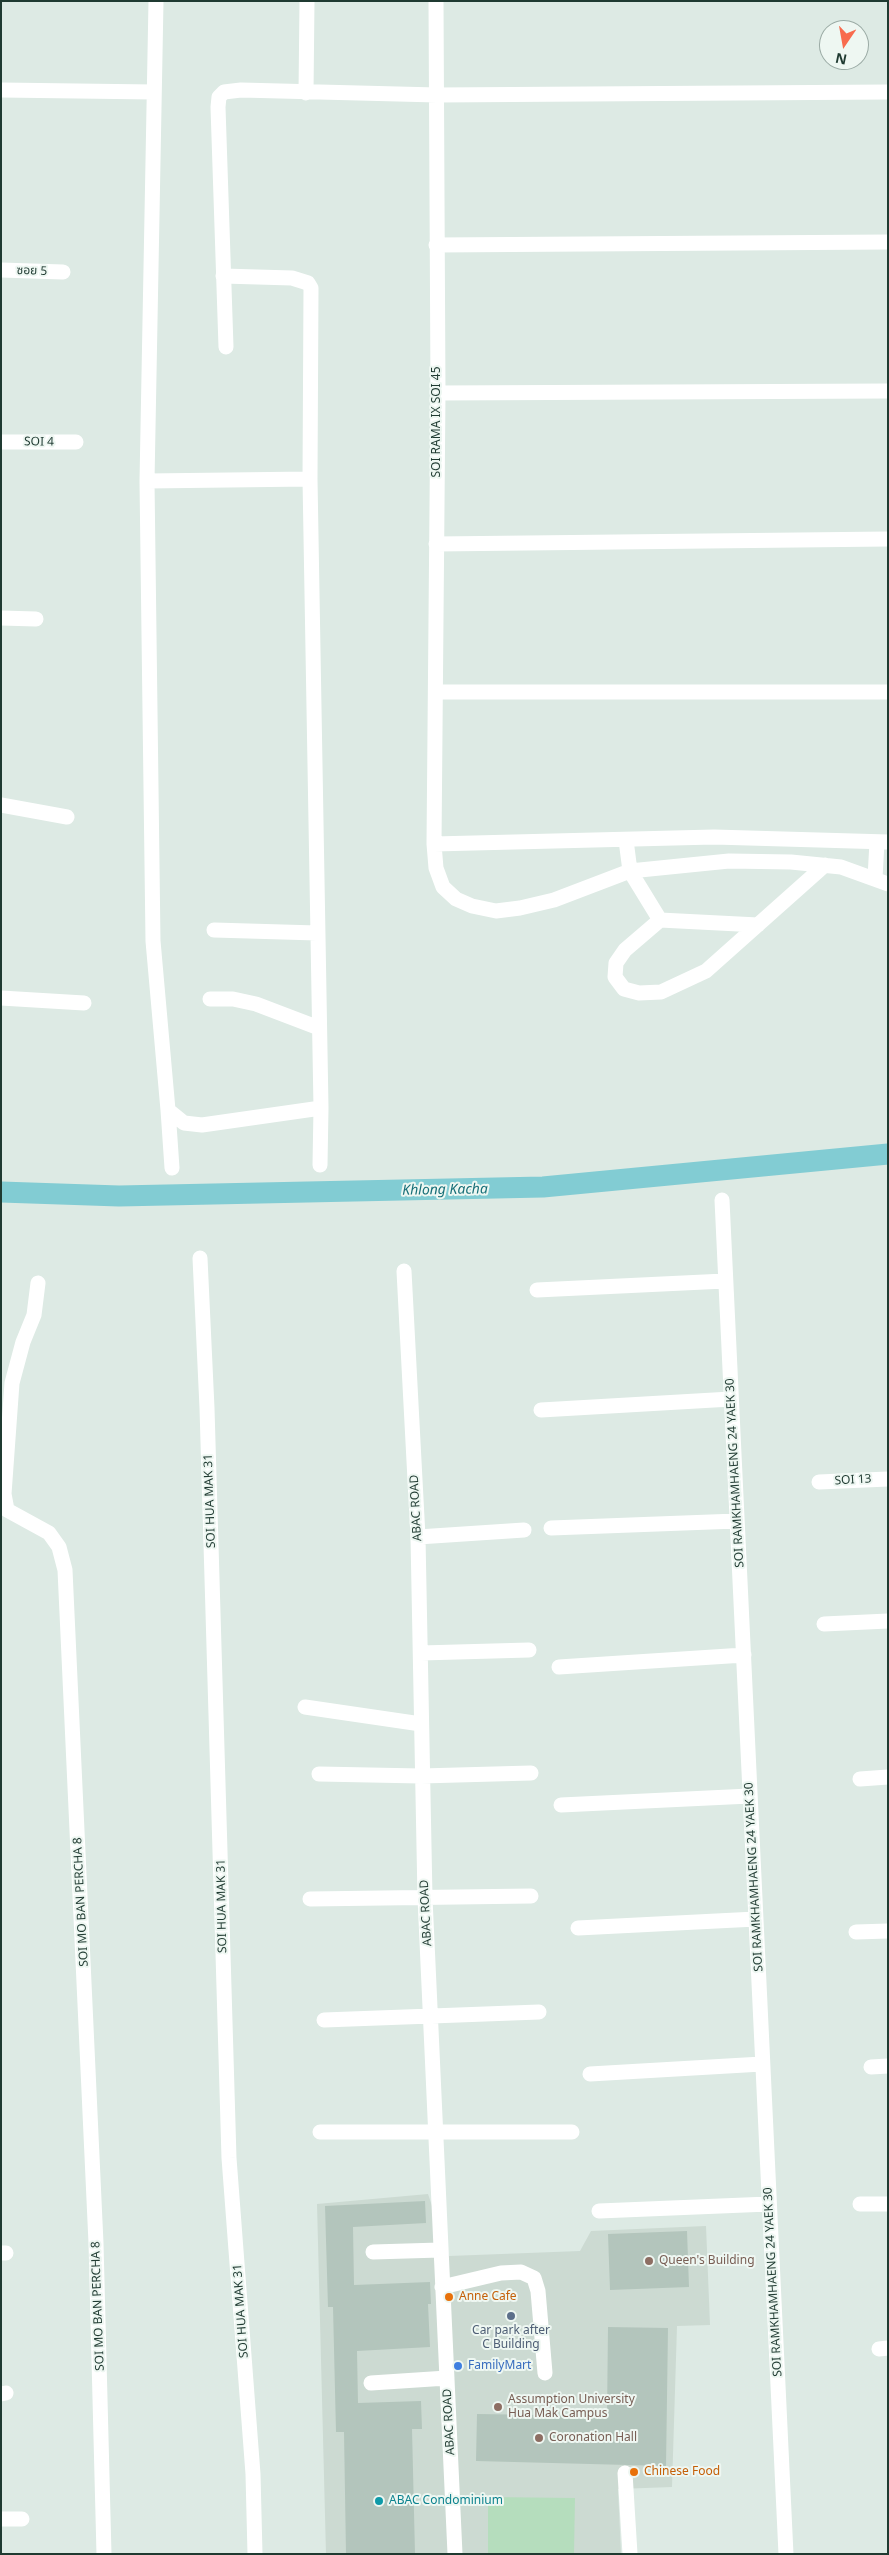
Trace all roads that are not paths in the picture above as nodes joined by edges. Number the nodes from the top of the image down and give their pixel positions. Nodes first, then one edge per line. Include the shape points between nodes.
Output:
1 (156, 1) edge
2 (307, 1) edge
3 (436, 1) edge
4 (1, 90) edge
5 (154, 92) junction
6 (888, 92) edge
7 (306, 93) junction
8 (437, 95) junction
9 (888, 242) edge
10 (436, 244) junction
11 (1, 270) edge
12 (63, 272) dead end
13 (223, 276) junction
14 (226, 348) dead end
15 (888, 391) edge
16 (438, 393) junction
17 (1, 442) edge
18 (76, 442) dead end
19 (310, 478) junction
20 (148, 481) junction
21 (888, 539) edge
22 (436, 544) junction
23 (1, 618) edge
24 (36, 619) dead end
25 (436, 692) junction
26 (888, 692) edge
27 (1, 805) edge
28 (67, 817) dead end
29 (626, 840) junction
30 (882, 842) edge
31 (434, 844) junction
32 (825, 866) junction
33 (630, 871) junction
34 (881, 881) edge
35 (660, 920) junction
36 (758, 925) junction
37 (214, 930) dead end
38 (317, 933) junction
39 (1, 998) edge
40 (210, 999) dead end
41 (84, 1003) dead end
42 (319, 1028) junction
43 (321, 1108) junction
44 (168, 1110) junction
45 (320, 1165) dead end
46 (172, 1168) dead end
47 (722, 1200) dead end
48 (200, 1258) dead end
49 (404, 1272) dead end
50 (726, 1281) junction
51 (38, 1283) dead end
52 (537, 1290) dead end
53 (731, 1400) junction
54 (541, 1410) dead end
55 (888, 1478) edge
56 (819, 1482) dead end
57 (737, 1521) junction
58 (551, 1528) dead end
59 (524, 1530) dead end
60 (418, 1537) junction
61 (888, 1621) edge
62 (824, 1624) dead end
63 (530, 1650) dead end
64 (420, 1652) junction
65 (744, 1655) junction
66 (559, 1667) dead end
67 (305, 1707) dead end
68 (421, 1724) junction
69 (531, 1773) dead end
70 (319, 1774) dead end
71 (421, 1776) junction
72 (888, 1777) edge
73 (860, 1779) dead end
74 (750, 1796) junction
75 (561, 1805) dead end
76 (530, 1896) dead end
77 (425, 1898) junction
78 (310, 1899) dead end
79 (756, 1919) junction
80 (578, 1928) dead end
81 (888, 1931) edge
82 (856, 1932) dead end
83 (539, 2012) dead end
84 (431, 2016) junction
85 (324, 2020) dead end
86 (762, 2064) junction
87 (888, 2066) edge
88 (871, 2067) dead end
89 (590, 2074) dead end
90 (320, 2132) dead end
91 (436, 2132) junction
92 (572, 2132) dead end
93 (769, 2204) junction
94 (860, 2204) dead end
95 (888, 2204) edge
96 (599, 2211) dead end
97 (440, 2250) junction
98 (373, 2252) dead end
99 (442, 2288) junction
100 (545, 2373) dead end
101 (447, 2378) junction
102 (371, 2383) dead end
103 (625, 2473) dead end
104 (1, 2519) edge
105 (22, 2519) dead end
106 (104, 2554) edge
107 (255, 2554) edge
108 (455, 2554) edge
109 (630, 2554) edge
110 (786, 2554) edge

1 - 5 street
2 - 7 street
3 - 8 street, SOI RAMA IX SOI 45
4 - 5 street
5 - 20 street
6 - 8 street
7 - 8 street
7 - 13 street via 241,90 224,92 220,97
8 - 10 street, SOI RAMA IX SOI 45
9 - 10 street
10 - 16 street, SOI RAMA IX SOI 45
11 - 12 street, ซอย 5
13 - 14 street
13 - 19 street via 292,278 308,283 311,288
15 - 16 street
16 - 22 street, SOI RAMA IX SOI 45
17 - 18 street, SOI 4
19 - 20 street
19 - 38 street
20 - 44 street via 152,941
21 - 22 street
22 - 25 street, SOI RAMA IX SOI 45
23 - 24 street
25 - 26 street
25 - 31 street, SOI RAMA IX SOI 45
27 - 28 street
29 - 30 street via 714,837
29 - 31 street
29 - 33 street
30 - 34 street
31 - 33 street, SOI RAMA IX SOI 45 via 436,868 443,887 456,899 496,911 554,900
32 - 33 street, SOI RAMA IX SOI 45 via 729,861
32 - 34 street, SOI RAMA IX SOI 45 via 841,867
32 - 36 street
33 - 35 street
35 - 36 street
35 - 36 street via 625,950 616,963 615,977 624,988 639,993 661,992 686,982 706,971
37 - 38 street
38 - 42 street
39 - 41 street
40 - 42 street via 256,1004
42 - 43 street
43 - 44 street via 202,1125 184,1123
43 - 45 street
44 - 46 street
47 - 50 street, SOI RAMKHAMHAENG 24 YAEK 30
48 - 107 street, SOI HUA MAK 31 via 208,1408 229,2158 253,2474
49 - 60 street, ABAC ROAD
50 - 52 street
50 - 53 street, SOI RAMKHAMHAENG 24 YAEK 30
51 - 106 street, SOI MO BAN PERCHA 8 via 34,1315 12,1383 4,1494 6,1510 49,1533 60,1547 65,1570 96,2242
53 - 54 street
53 - 57 street, SOI RAMKHAMHAENG 24 YAEK 30
55 - 56 street, SOI 13
57 - 58 street
57 - 65 street, SOI RAMKHAMHAENG 24 YAEK 30
59 - 60 street
60 - 64 street, ABAC ROAD
61 - 62 street
63 - 64 street
64 - 68 street, ABAC ROAD
65 - 66 street
65 - 74 street, SOI RAMKHAMHAENG 24 YAEK 30
67 - 68 street
68 - 71 street, ABAC ROAD
69 - 71 street
70 - 71 street
71 - 77 street, ABAC ROAD
72 - 73 street
74 - 75 street
74 - 79 street, SOI RAMKHAMHAENG 24 YAEK 30
76 - 77 street
77 - 78 street
77 - 84 street, ABAC ROAD
79 - 80 street
79 - 86 street, SOI RAMKHAMHAENG 24 YAEK 30
81 - 82 street
83 - 84 street
84 - 85 street
84 - 91 street, ABAC ROAD
86 - 89 street
86 - 93 street, SOI RAMKHAMHAENG 24 YAEK 30
87 - 88 street
90 - 91 street
91 - 92 street
91 - 97 street, ABAC ROAD
93 - 96 street
93 - 110 street, SOI RAMKHAMHAENG 24 YAEK 30
94 - 95 street
97 - 98 street
97 - 99 street, ABAC ROAD
99 - 100 street via 501,2273 521,2272 534,2278 538,2290
99 - 101 street, ABAC ROAD
101 - 102 street
101 - 108 street, ABAC ROAD
103 - 109 street
104 - 105 street

